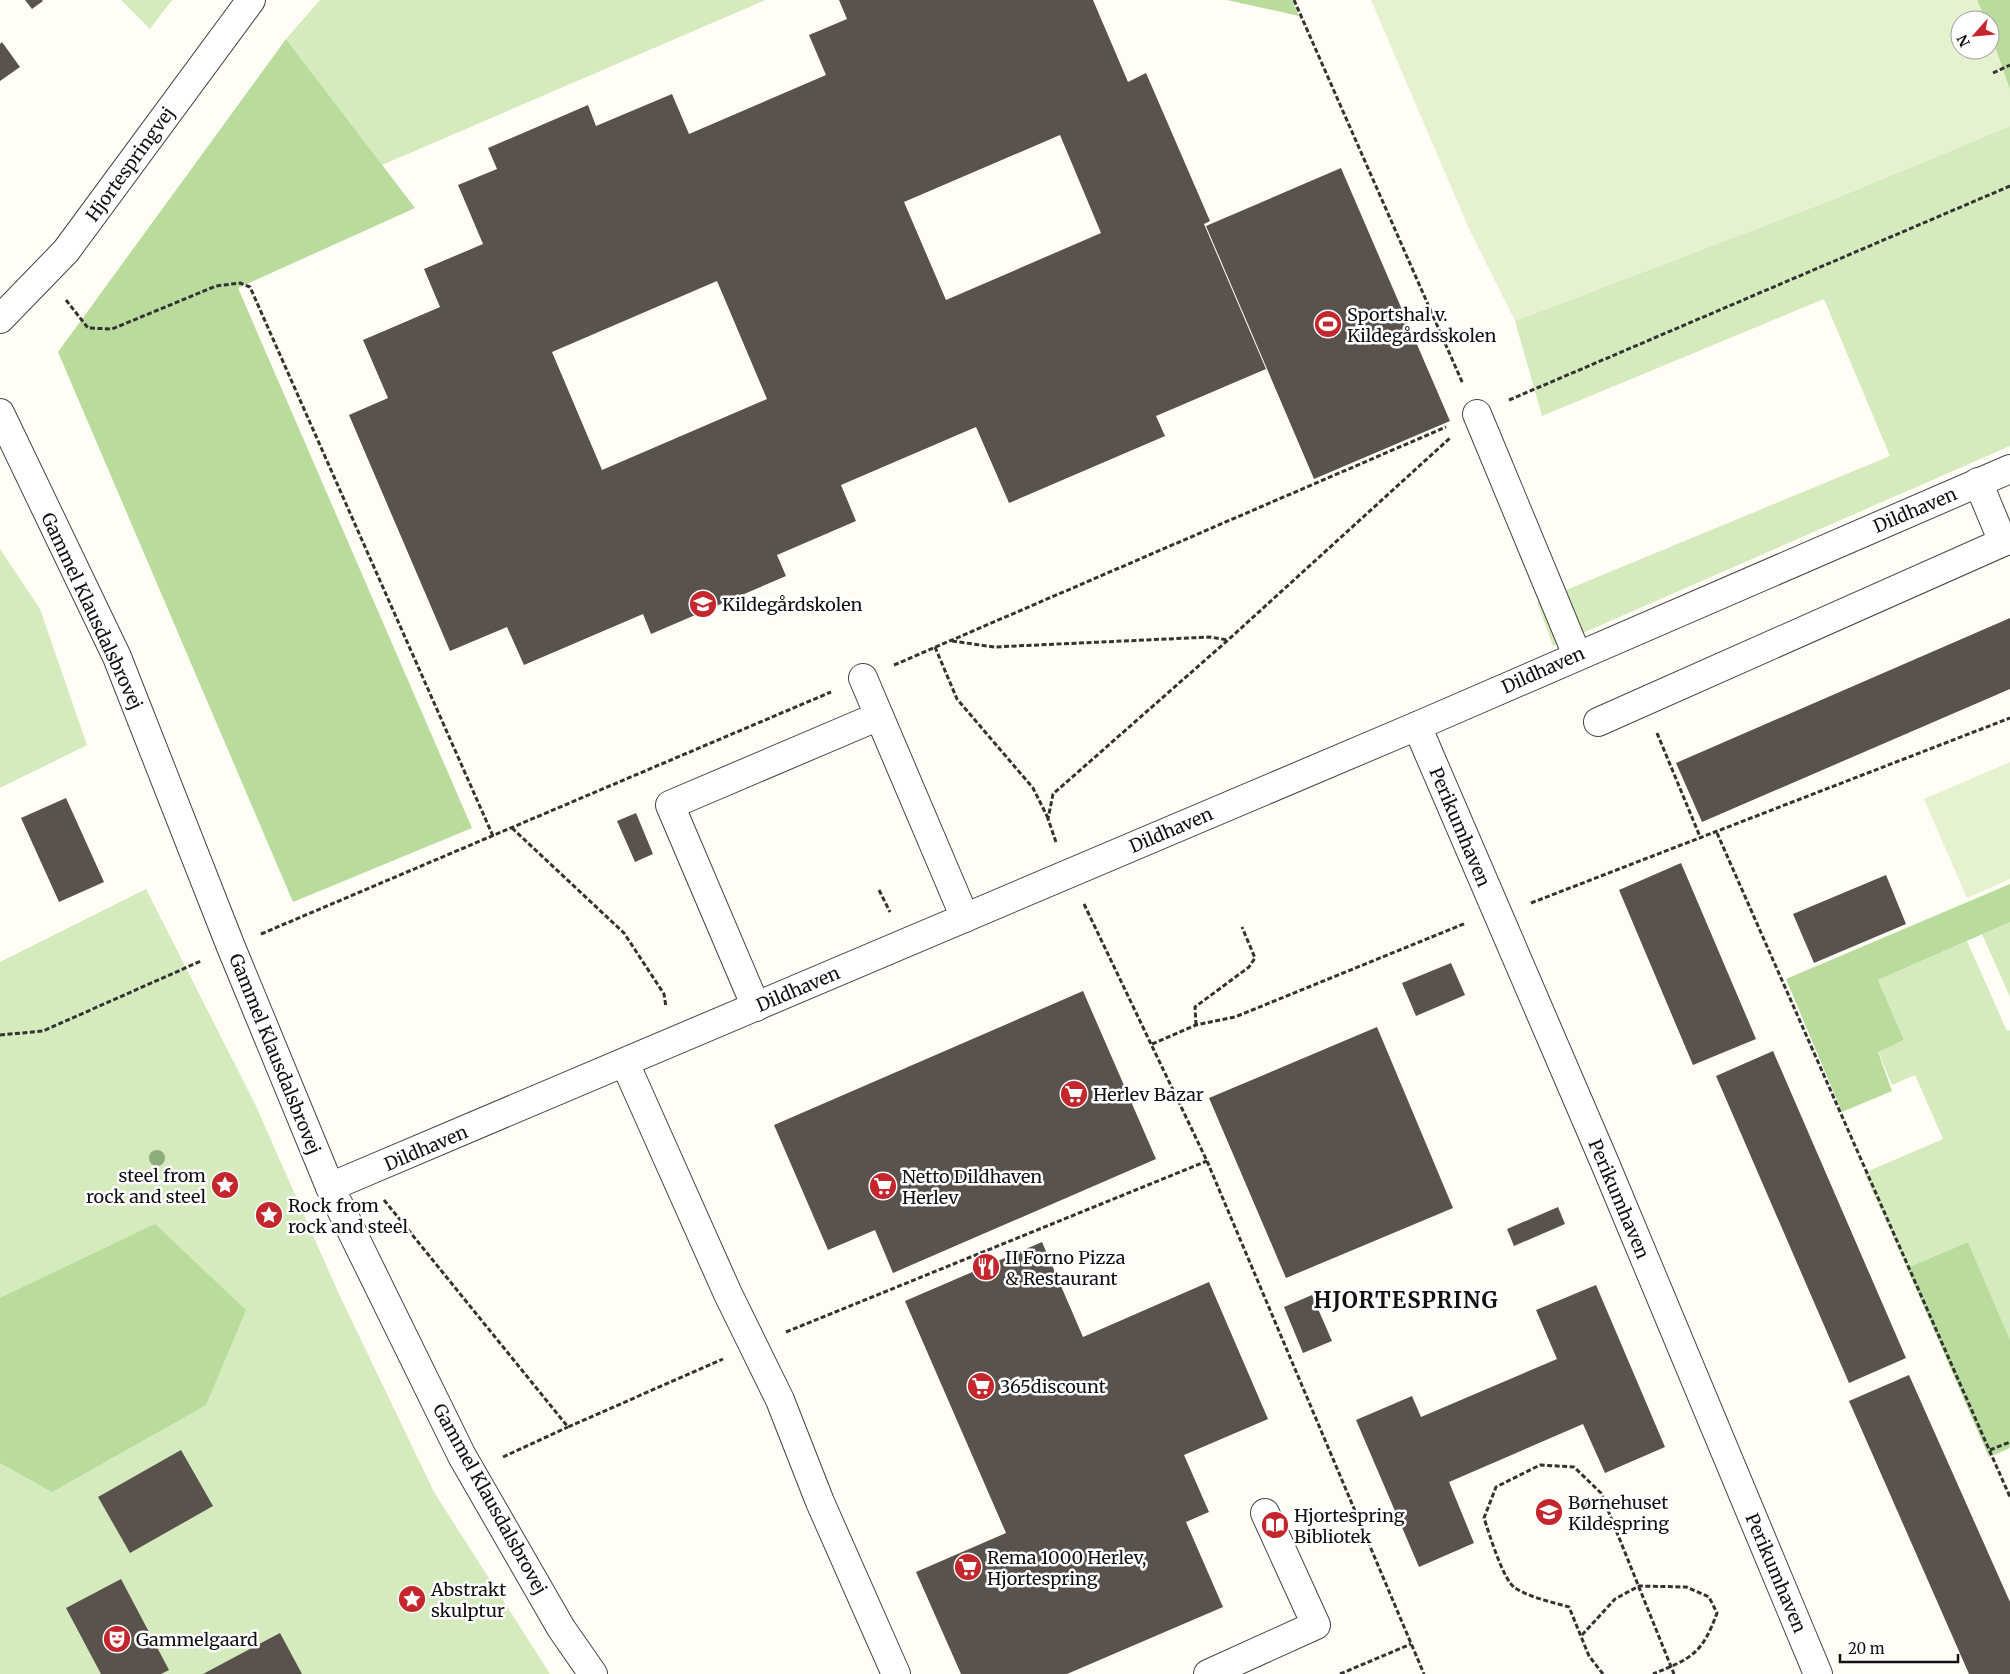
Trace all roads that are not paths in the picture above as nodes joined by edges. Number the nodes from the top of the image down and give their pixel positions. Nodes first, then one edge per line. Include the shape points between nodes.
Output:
1 (251, 0) edge
2 (0, 319) edge
3 (0, 413) edge
4 (1477, 414) road end
5 (2010, 468) edge
6 (1978, 482) junction
7 (2007, 540) edge
8 (1577, 656) junction
9 (863, 678) road end
10 (879, 716) junction
11 (1598, 722) dead end
12 (1417, 726) junction
13 (965, 918) junction
14 (756, 1007) junction
15 (625, 1063) junction
16 (330, 1187) junction
17 (1264, 1513) dead end
18 (593, 1674) edge
19 (896, 1674) edge
20 (1208, 1674) edge
21 (1818, 1674) edge

1 - 2 street, Hjortespringvej via 66,251
3 - 16 street, Gammel Klausdalsbrovej via 117,657
4 - 8 street
5 - 6 street, Dildhaven
6 - 7 street
6 - 8 street, Dildhaven
7 - 11 street
8 - 12 street, Dildhaven
9 - 10 street
10 - 13 street
10 - 14 street via 670,805
12 - 13 street, Dildhaven
12 - 21 street, Perikumhaven via 1604,1161
13 - 14 street, Dildhaven
14 - 15 street, Dildhaven
15 - 16 street, Dildhaven
15 - 19 street via 728,1294 780,1400 864,1605
16 - 18 street, Gammel Klausdalsbrovej via 471,1472 561,1628
17 - 20 street via 1316,1625

